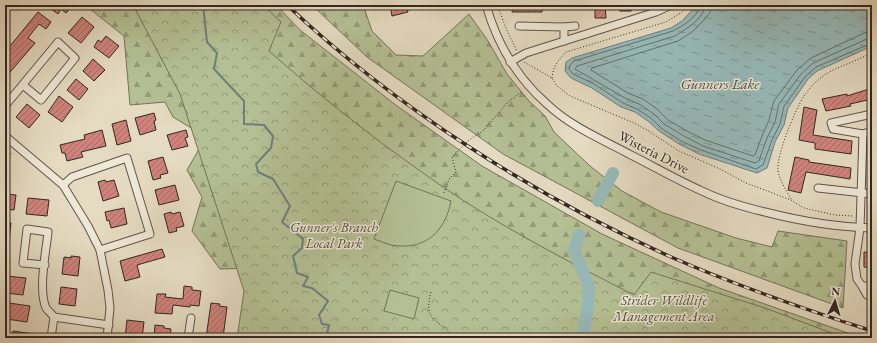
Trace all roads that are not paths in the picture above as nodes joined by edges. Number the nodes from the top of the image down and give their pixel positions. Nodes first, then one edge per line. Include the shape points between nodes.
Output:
1 (486, 5) edge
2 (671, 5) edge
3 (655, 9) edge
4 (519, 26) dead end
5 (575, 26) dead end
6 (564, 27) junction
7 (564, 41) junction
8 (510, 62) junction
9 (23, 85) junction
10 (5, 106) edge
11 (872, 114) edge
12 (872, 132) edge
13 (863, 134) junction
14 (5, 136) edge
15 (63, 185) junction
16 (818, 188) dead end
17 (861, 194) junction
18 (872, 194) edge
19 (860, 228) junction
20 (872, 228) edge
21 (100, 250) junction
22 (44, 265) junction
23 (862, 286) junction
24 (872, 286) edge
25 (872, 298) edge
26 (54, 317) junction
27 (191, 318) dead end
28 (109, 325) junction
29 (51, 338) edge
30 (107, 338) edge
31 (188, 338) edge

1 - 8 street, Wisteria Drive
2 - 3 street
3 - 7 street
4 - 6 street
5 - 6 street
6 - 7 street
7 - 8 street via 526,53
8 - 19 street, Wisteria Drive via 527,84 561,116 584,131 703,192 745,207 798,220
9 - 9 street via 58,42 75,58 41,100
9 - 10 street
11 - 13 street via 831,123 832,129
12 - 13 street
13 - 17 street
14 - 15 street
15 - 21 street
15 - 21 street via 72,177 127,158 150,234
16 - 17 street
17 - 18 street
17 - 19 street
19 - 20 street, Wisteria Drive
19 - 23 street via 855,264 857,279
21 - 28 street via 108,290
22 - 22 street via 48,232 27,229 23,263
22 - 26 street via 43,298 47,309
23 - 24 street
23 - 25 street
26 - 28 street
26 - 29 street
27 - 31 street
28 - 30 street

